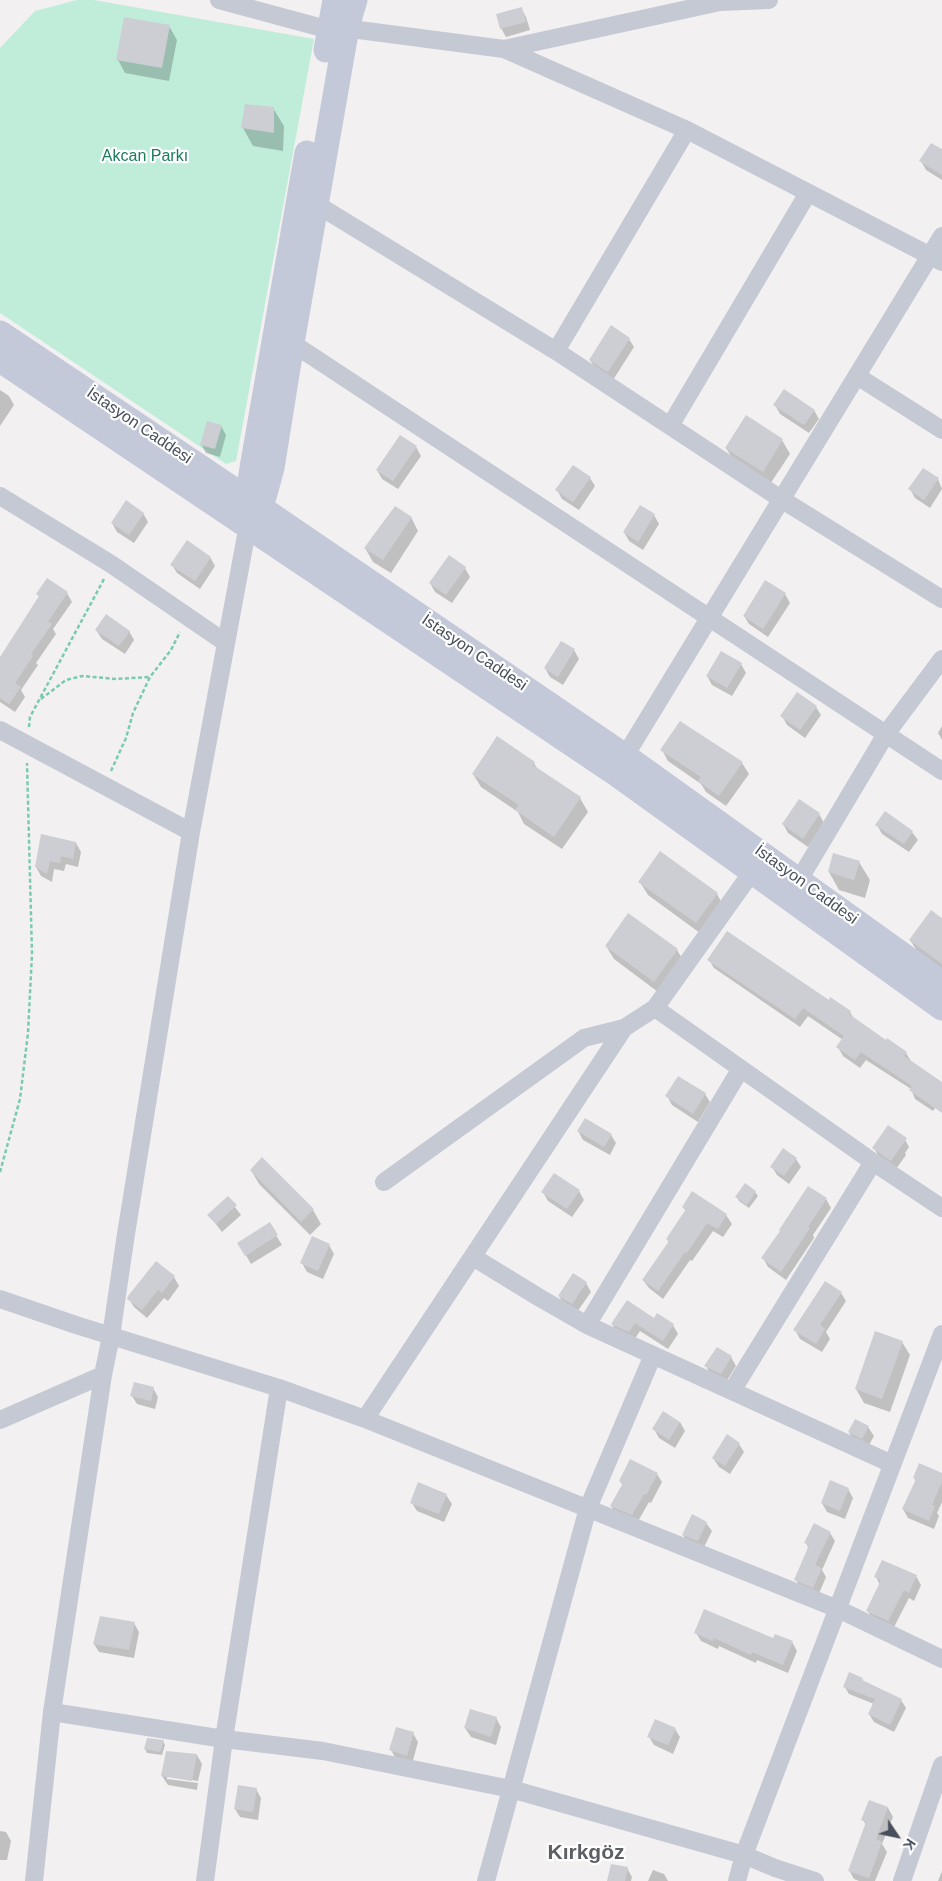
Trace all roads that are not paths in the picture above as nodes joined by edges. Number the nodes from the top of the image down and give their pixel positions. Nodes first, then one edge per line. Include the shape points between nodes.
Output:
1 (219, 0) edge
2 (335, 0) edge
3 (355, 0) edge
4 (769, 0) edge
5 (335, 28) junction
6 (504, 49) junction
7 (687, 130) junction
8 (808, 193) junction
9 (307, 203) junction
10 (942, 236) edge
11 (936, 259) edge
12 (0, 333) edge
13 (282, 342) junction
14 (556, 351) junction
15 (0, 360) edge
16 (856, 376) junction
17 (670, 426) junction
18 (942, 430) edge
19 (0, 496) edge
20 (781, 499) junction
21 (252, 511) junction
22 (942, 599) edge
23 (709, 616) junction
24 (226, 644) junction
25 (942, 660) edge
26 (0, 730) edge
27 (886, 734) junction
28 (625, 756) junction
29 (942, 771) edge
30 (191, 832) junction
31 (752, 872) junction
32 (799, 880) junction
33 (942, 983) edge
34 (655, 1008) junction
35 (942, 1008) edge
36 (624, 1028) junction
37 (740, 1070) junction
38 (873, 1162) junction
39 (384, 1182) dead end
40 (942, 1208) edge
41 (473, 1257) junction
42 (0, 1299) edge
43 (587, 1325) junction
44 (942, 1334) edge
45 (111, 1336) junction
46 (654, 1355) junction
47 (103, 1375) junction
48 (279, 1388) junction
49 (732, 1391) junction
50 (365, 1418) junction
51 (0, 1420) edge
52 (892, 1464) junction
53 (588, 1508) junction
54 (838, 1609) junction
55 (942, 1659) edge
56 (52, 1712) junction
57 (224, 1739) junction
58 (942, 1765) edge
59 (511, 1790) junction
60 (744, 1855) junction
61 (209, 1880) edge
62 (34, 1881) edge
63 (486, 1881) edge
64 (736, 1881) edge
65 (814, 1881) edge
66 (902, 1881) edge

1 - 5 street
2 - 5 main road
3 - 5 main road
4 - 6 street via 720,2
5 - 6 street
5 - 9 main road
6 - 7 street
7 - 8 street
7 - 14 street
8 - 11 street
8 - 17 street
9 - 13 main road
9 - 14 street
10 - 11 street
11 - 16 street
12 - 21 main road, İstasyon Caddesi
13 - 21 main road via 272,468
13 - 23 street
14 - 17 street
15 - 21 main road
16 - 18 street
16 - 20 street
17 - 20 street
19 - 24 street via 111,564
20 - 22 street
20 - 23 street
21 - 24 street
21 - 28 main road, İstasyon Caddesi
21 - 31 main road
23 - 27 street
23 - 28 street
24 - 30 street
25 - 27 street
26 - 30 street
27 - 29 street
27 - 32 street
28 - 32 main road, İstasyon Caddesi
30 - 45 street
31 - 34 street
31 - 35 main road
32 - 33 main road, İstasyon Caddesi
34 - 36 street
34 - 37 street
36 - 39 street via 584,1038
36 - 41 street
37 - 38 street
37 - 43 street
38 - 40 street
38 - 49 street
41 - 43 street
41 - 50 street
42 - 45 street
43 - 46 street
44 - 52 street
45 - 47 street
45 - 48 street
46 - 49 street
46 - 53 street
47 - 51 street
47 - 56 street
48 - 50 street
48 - 57 street
49 - 52 street
50 - 53 street
52 - 54 street
53 - 54 street
53 - 59 street
54 - 55 street
54 - 60 street
56 - 57 street
56 - 62 street
57 - 59 street via 323,1750
57 - 61 street
58 - 66 street
59 - 60 street
59 - 63 street
60 - 64 street
60 - 65 street

